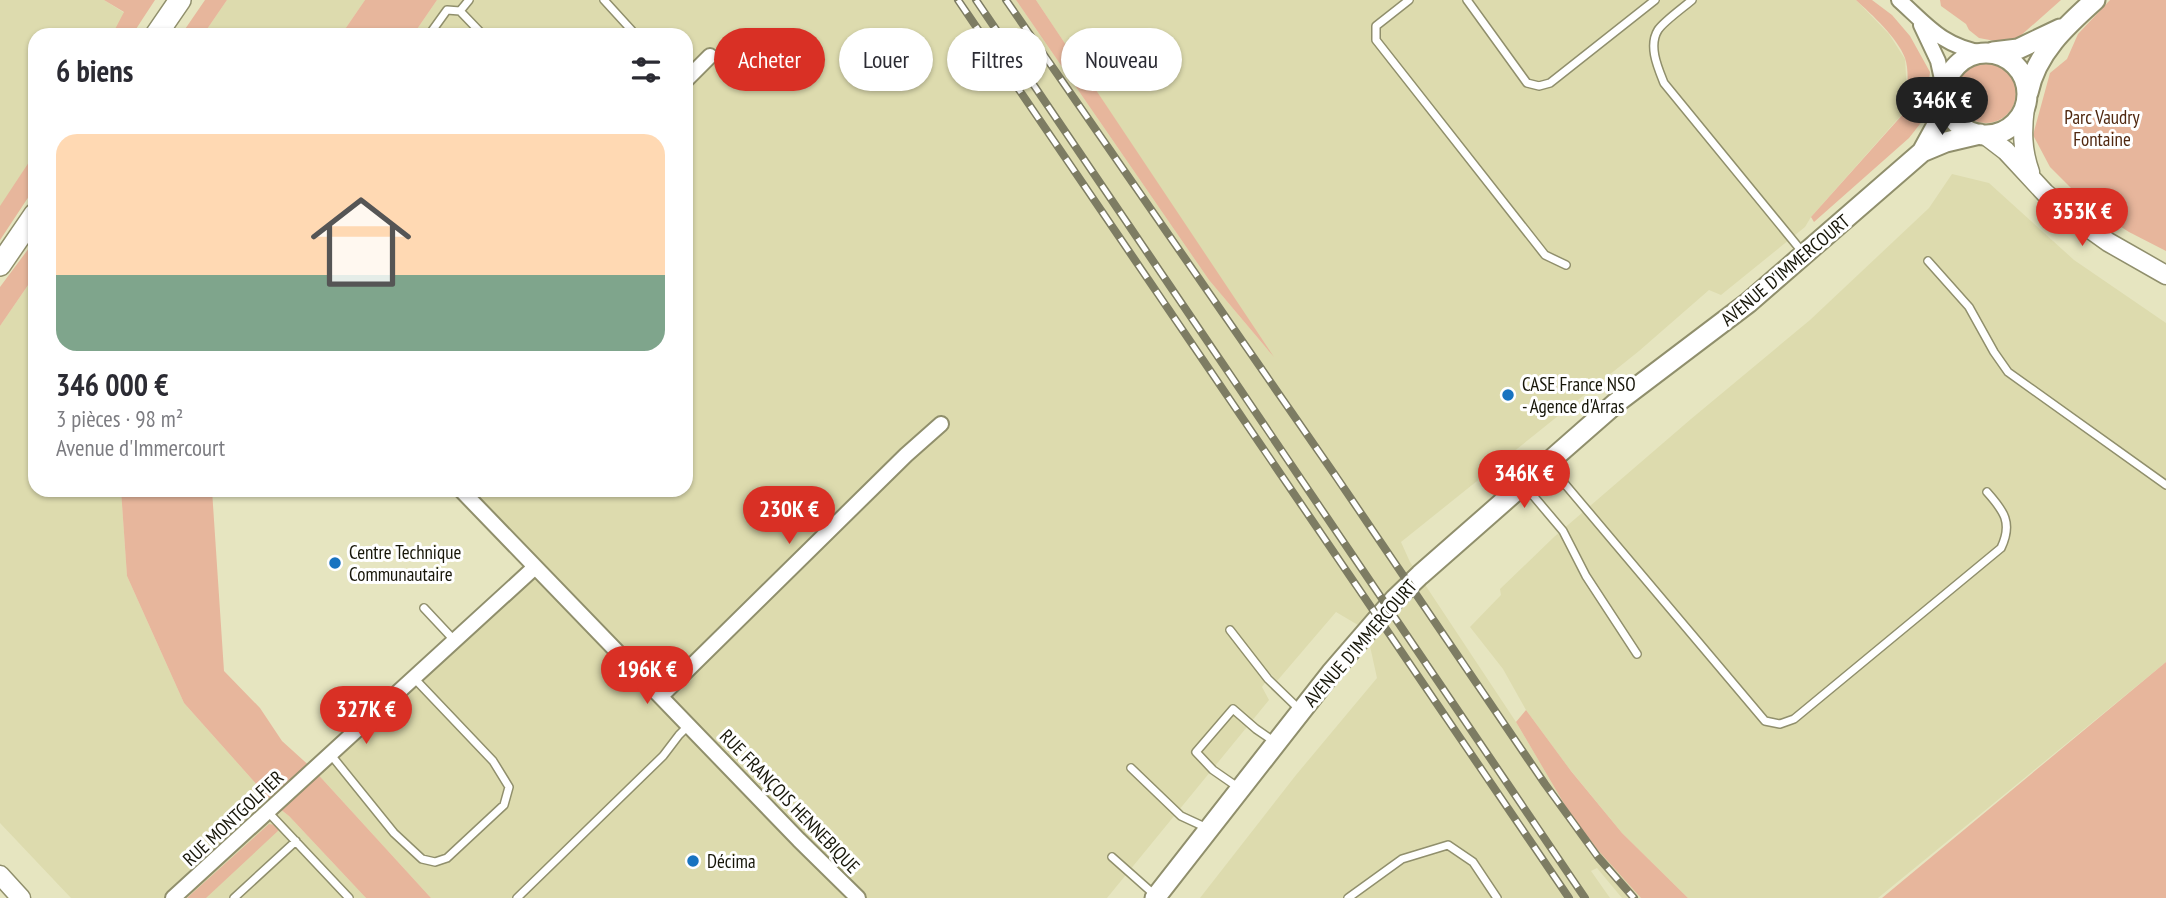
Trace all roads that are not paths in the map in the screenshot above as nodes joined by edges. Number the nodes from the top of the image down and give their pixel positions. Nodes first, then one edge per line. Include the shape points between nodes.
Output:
1 (469, 0) edge
2 (604, 0) edge
3 (1409, 0) edge
4 (1467, 0) edge
5 (1655, 0) edge
6 (1692, 0) edge
7 (1899, 0) edge
8 (2095, 0) edge
9 (176, 3) edge
10 (460, 11) junction
11 (1919, 20) junction
12 (2064, 27) junction
13 (160, 28) edge
14 (434, 28) edge
15 (476, 28) edge
16 (630, 28) edge
17 (1986, 53) junction
18 (710, 56) dead end
19 (693, 73) edge
20 (1945, 96) junction
21 (2026, 102) junction
22 (1983, 135) junction
23 (1922, 152) junction
24 (2033, 178) junction
25 (28, 224) edge
26 (1805, 255) junction
27 (1928, 261) dead end
28 (0, 265) edge
29 (1566, 265) dead end
30 (2166, 275) edge
31 (941, 424) dead end
32 (1547, 463) junction
33 (1523, 485) junction
34 (2166, 485) edge
35 (1987, 492) dead end
36 (468, 497) edge
37 (535, 567) junction
38 (424, 608) dead end
39 (1230, 630) dead end
40 (454, 640) junction
41 (1637, 654) dead end
42 (414, 678) junction
43 (661, 696) junction
44 (1301, 711) junction
45 (689, 725) junction
46 (1276, 743) junction
47 (331, 755) junction
48 (1131, 768) dead end
49 (1240, 788) junction
50 (268, 811) junction
51 (1208, 828) junction
52 (296, 841) junction
53 (1112, 858) dead end
54 (0, 875) edge
55 (853, 896) edge
56 (1155, 897) edge
57 (21, 898) edge
58 (173, 898) edge
59 (234, 898) edge
60 (349, 898) edge
61 (517, 898) edge
62 (1348, 898) edge
63 (1497, 898) edge

1 - 10 lane
2 - 16 lane
3 - 29 lane via 1376,26 1376,40 1545,255
4 - 5 lane via 1527,83 1539,86 1550,83
6 - 26 lane via 1658,30 1654,47 1664,83
7 - 11 street
8 - 12 main road
9 - 13 main road
10 - 14 lane via 447,10
10 - 15 lane
11 - 17 street via 1949,42
11 - 20 street via 1938,61
12 - 17 main road via 2018,49
12 - 21 main road via 2038,65
17 - 20 main road via 1968,57 1955,68
17 - 21 main road via 2005,57 2018,67 2026,81
18 - 19 street
20 - 22 main road via 1957,123
20 - 23 main road, AVENUE D'IMMERCOURT via 1939,121
21 - 22 main road via 2021,117 2010,128
21 - 24 street via 2022,137
22 - 23 main road, AVENUE D'IMMERCOURT
22 - 24 street
23 - 26 main road, AVENUE D'IMMERCOURT
24 - 30 street via 2080,222
25 - 28 main road
26 - 32 main road, AVENUE D'IMMERCOURT
27 - 34 lane via 1969,307 2008,372
31 - 43 street
32 - 33 main road, AVENUE D'IMMERCOURT
32 - 35 lane via 1765,720 1780,724 1794,719 2001,548 2007,535 2006,519
33 - 41 lane via 1563,531
33 - 44 main road, AVENUE D'IMMERCOURT via 1395,599
36 - 37 street, RUE FRANÇOIS HENNEBIQUE
37 - 40 street, RUE MONTGOLFIER
37 - 43 street, RUE FRANÇOIS HENNEBIQUE
38 - 40 lane
39 - 44 lane via 1268,679
40 - 42 street, RUE MONTGOLFIER
42 - 47 street, RUE MONTGOLFIER
42 - 47 lane via 493,761 509,787 505,805 447,858 435,862 422,859 394,833
43 - 45 street, RUE FRANÇOIS HENNEBIQUE
44 - 46 main road, AVENUE D'IMMERCOURT
45 - 55 street, RUE FRANÇOIS HENNEBIQUE
45 - 61 lane
46 - 49 main road, AVENUE D'IMMERCOURT
46 - 49 lane via 1233,709 1196,752
47 - 50 street, RUE MONTGOLFIER
48 - 51 lane via 1181,816
49 - 51 main road, AVENUE D'IMMERCOURT
50 - 52 lane
50 - 58 street, RUE MONTGOLFIER
51 - 56 main road, AVENUE D'IMMERCOURT
52 - 59 lane
52 - 60 lane
53 - 56 lane
54 - 57 street
62 - 63 lane via 1402,859 1448,845 1473,862

